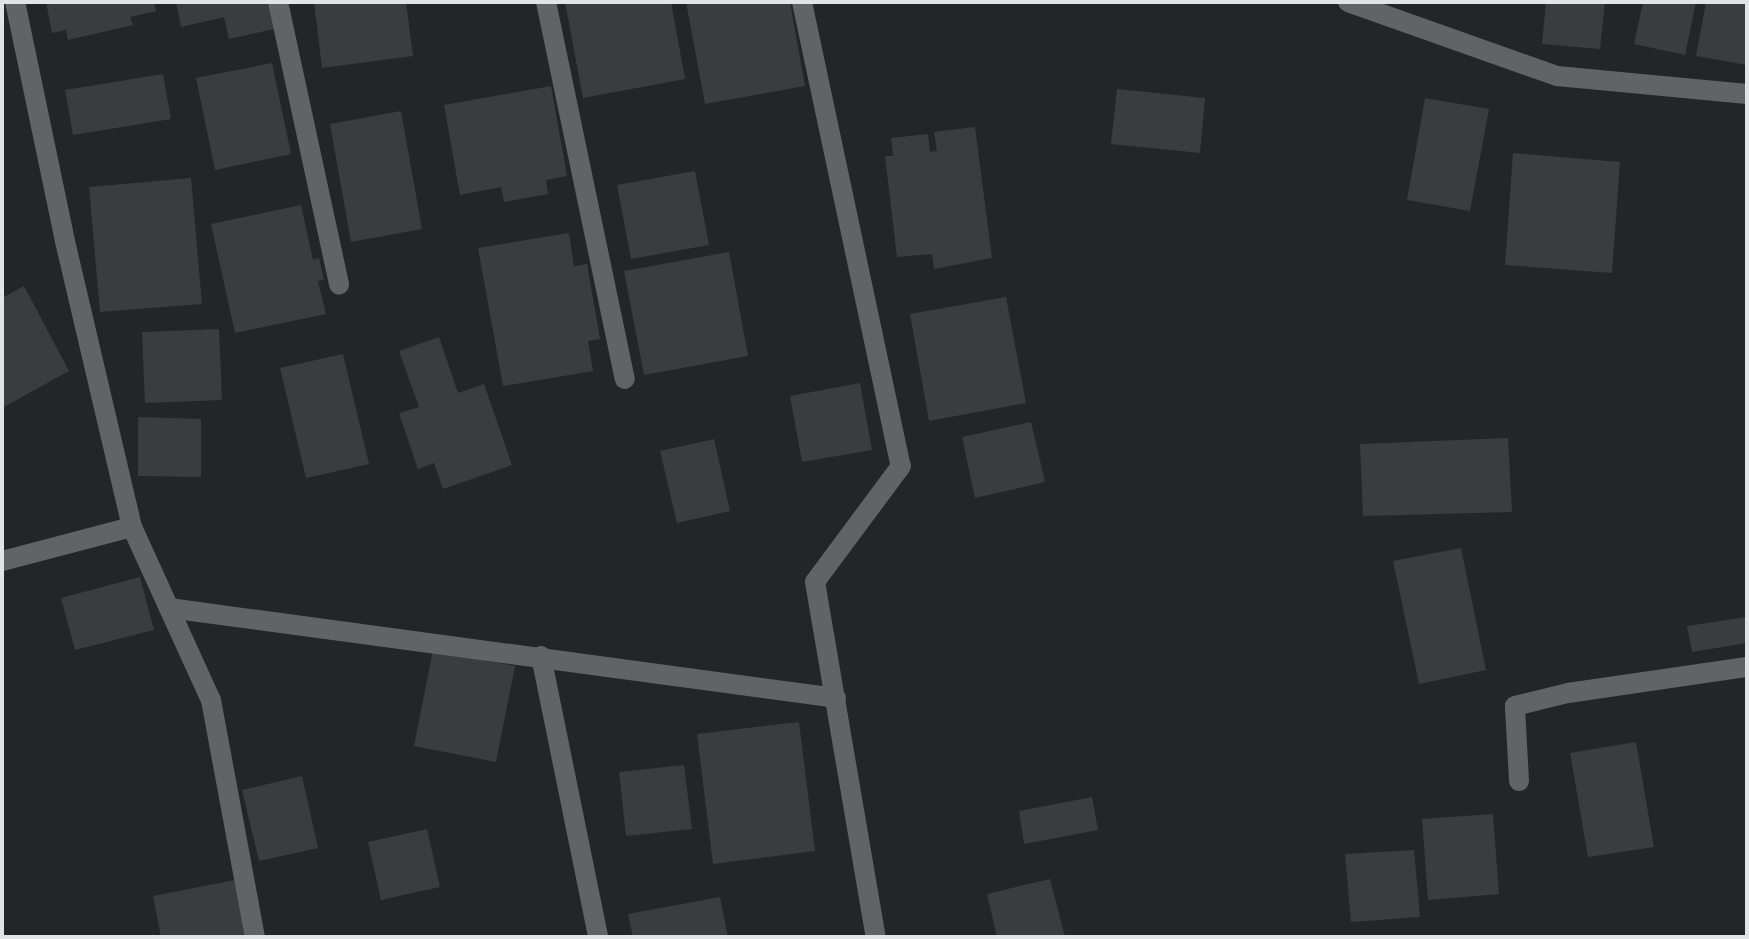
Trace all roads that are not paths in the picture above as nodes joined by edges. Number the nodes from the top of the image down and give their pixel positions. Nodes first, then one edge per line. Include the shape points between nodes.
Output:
1 (15, 2) edge
2 (278, 2) edge
3 (546, 2) edge
4 (802, 2) edge
5 (1348, 2) edge
6 (1747, 94) edge
7 (339, 285) dead end
8 (625, 379) dead end
9 (132, 527) junction
10 (2, 561) edge
11 (169, 608) junction
12 (541, 656) junction
13 (1747, 667) edge
14 (836, 698) junction
15 (1519, 781) dead end
16 (255, 937) edge
17 (598, 937) edge
18 (876, 937) edge

1 - 9 street
2 - 7 street
3 - 8 street
4 - 14 street via 901,466 815,582
5 - 6 street via 1557,76
9 - 10 street
9 - 11 street
11 - 12 street
11 - 16 street via 211,700
12 - 14 street
12 - 17 street
13 - 15 street via 1568,693 1515,706
14 - 18 street

